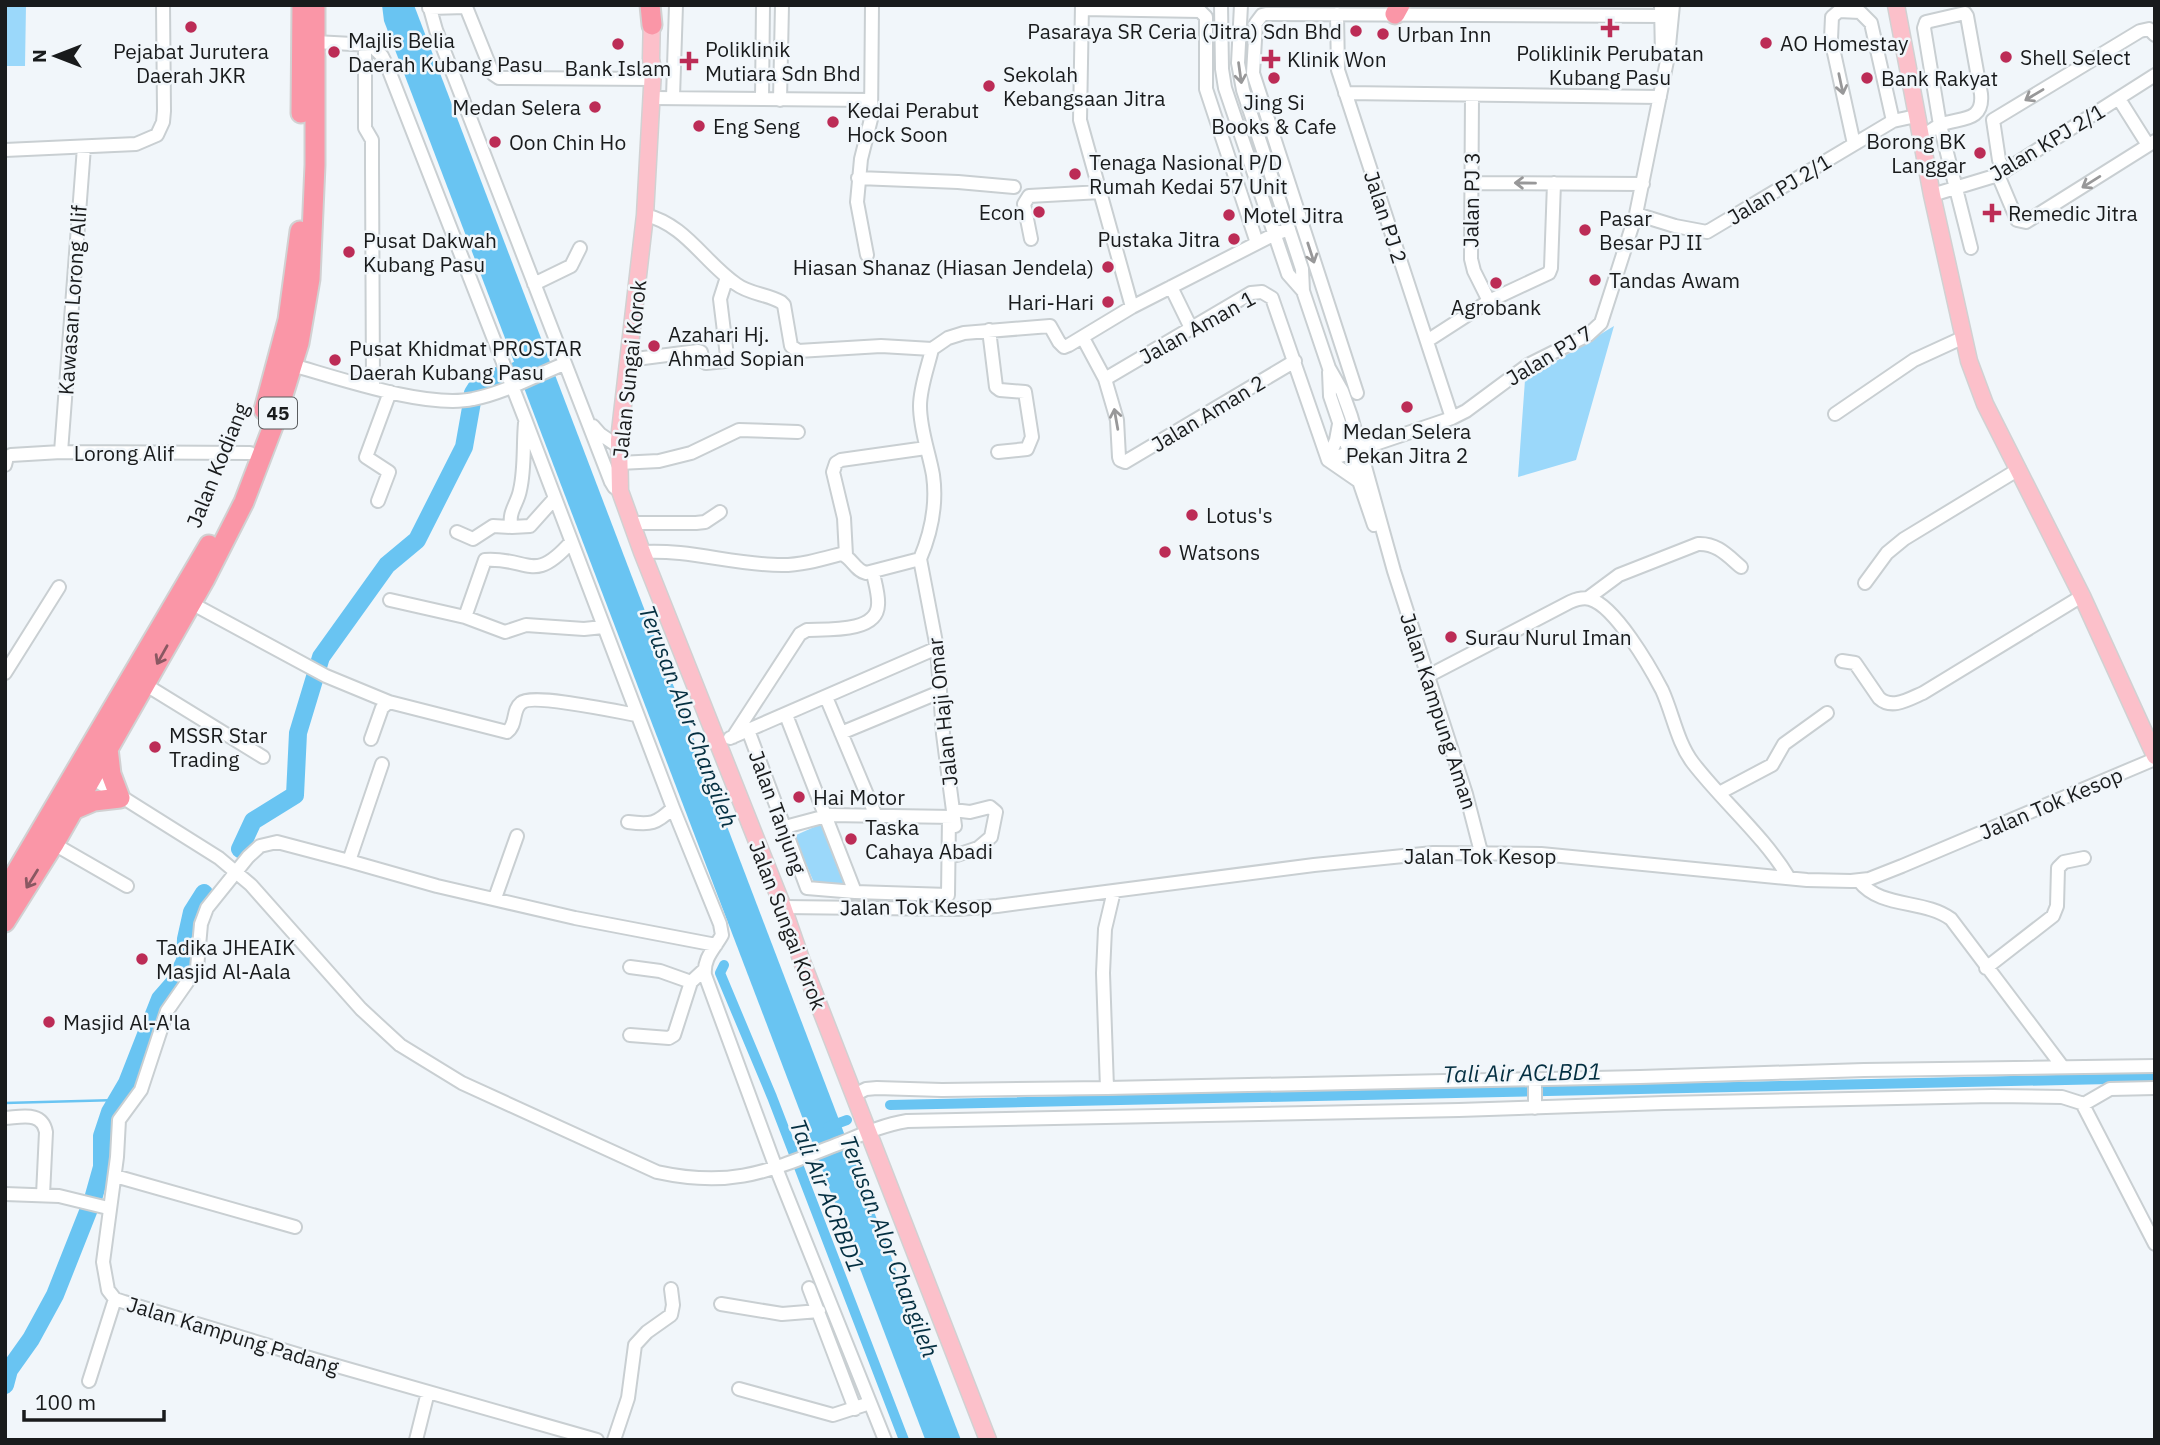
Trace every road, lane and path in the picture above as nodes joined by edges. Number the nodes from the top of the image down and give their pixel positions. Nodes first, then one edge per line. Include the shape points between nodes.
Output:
1 (163, 5) edge
2 (293, 5) edge
3 (302, 5) edge
4 (316, 5) edge
5 (322, 5) edge
6 (676, 5) edge
7 (763, 5) edge
8 (782, 5) edge
9 (872, 5) edge
10 (1222, 5) edge
11 (1241, 5) edge
12 (1673, 5) edge
13 (1896, 5) edge
14 (429, 7) edge
15 (1082, 7) edge
16 (1397, 10) edge
17 (1662, 10) edge
18 (656, 12) edge
19 (1337, 14) junction
20 (2155, 35) edge
21 (310, 40) junction
22 (365, 43) junction
23 (653, 75) junction
24 (2155, 75) edge
25 (1663, 77) junction
26 (1345, 93) junction
27 (1472, 95) junction
28 (673, 97) junction
29 (1660, 97) junction
30 (653, 98) junction
31 (762, 99) junction
32 (2119, 99) junction
33 (780, 100) junction
34 (871, 100) junction
35 (1916, 116) junction
36 (1893, 121) junction
37 (1940, 125) junction
38 (1920, 138) junction
39 (2151, 143) edge
40 (1854, 144) junction
41 (84, 147) junction
42 (5, 150) edge
43 (2001, 173) junction
44 (858, 178) junction
45 (1473, 183) junction
46 (1554, 183) junction
47 (1643, 184) junction
48 (1014, 187) dead end
49 (1956, 189) junction
50 (1101, 192) junction
51 (1932, 195) junction
52 (1636, 214) junction
53 (645, 215) junction
54 (1289, 229) junction
55 (1275, 234) junction
56 (1031, 239) dead end
57 (1258, 243) junction
58 (580, 248) dead end
59 (1972, 248) dead end
60 (867, 255) dead end
61 (727, 276) junction
62 (534, 284) junction
63 (1171, 287) junction
64 (1303, 291) junction
65 (1489, 301) junction
66 (1132, 307) junction
67 (1191, 328) junction
68 (989, 330) junction
69 (1083, 338) junction
70 (1962, 338) junction
71 (1427, 341) junction
72 (932, 349) junction
73 (628, 360) junction
74 (1295, 361) junction
75 (292, 365) junction
76 (560, 365) junction
77 (1329, 368) junction
78 (1105, 379) junction
79 (513, 381) junction
80 (373, 387) junction
81 (390, 392) junction
82 (1357, 393) dead end
83 (1835, 414) dead end
84 (586, 418) junction
85 (1452, 418) junction
86 (526, 419) junction
87 (1339, 420) junction
88 (798, 432) dead end
89 (926, 448) junction
90 (1355, 451) junction
91 (61, 452) junction
92 (998, 452) dead end
93 (250, 453) junction
94 (619, 455) junction
95 (1328, 460) junction
96 (5, 465) edge
97 (2019, 469) junction
98 (1357, 480) junction
99 (620, 491) junction
100 (555, 498) junction
101 (379, 501) dead end
102 (720, 512) dead end
103 (631, 523) junction
104 (512, 527) junction
105 (457, 532) dead end
106 (571, 542) junction
107 (642, 552) junction
108 (846, 555) junction
109 (920, 559) junction
110 (1741, 567) dead end
111 (1394, 571) junction
112 (873, 573) junction
113 (1865, 583) dead end
114 (59, 587) dead end
115 (2082, 596) junction
116 (1588, 598) junction
117 (390, 600) dead end
118 (191, 603) junction
119 (465, 617) junction
120 (603, 628) junction
121 (937, 648) junction
122 (1842, 661) dead end
123 (6, 671) edge
124 (1428, 676) junction
125 (146, 685) junction
126 (940, 692) junction
127 (826, 697) junction
128 (390, 702) junction
129 (1827, 713) dead end
130 (637, 715) junction
131 (786, 715) junction
132 (748, 730) junction
133 (841, 733) junction
134 (733, 737) junction
135 (371, 739) dead end
136 (717, 743) junction
137 (108, 748) junction
138 (263, 757) dead end
139 (2155, 758) edge
140 (382, 764) dead end
141 (84, 774) junction
142 (1721, 792) junction
143 (120, 798) junction
144 (673, 808) junction
145 (73, 810) junction
146 (824, 815) junction
147 (952, 815) junction
148 (876, 816) junction
149 (628, 822) dead end
150 (785, 827) junction
151 (517, 836) dead end
152 (54, 844) junction
153 (1481, 852) junction
154 (957, 855) junction
155 (2084, 858) dead end
156 (349, 861) junction
157 (235, 871) junction
158 (1789, 877) junction
159 (1859, 881) junction
160 (7, 886) edge
161 (127, 886) dead end
162 (1114, 891) junction
163 (855, 892) junction
164 (495, 898) junction
165 (783, 907) junction
166 (958, 909) junction
167 (5, 922) edge
168 (716, 945) junction
169 (630, 967) dead end
170 (1986, 968) junction
171 (704, 970) junction
172 (691, 982) junction
173 (630, 1035) dead end
174 (2062, 1066) junction
175 (2155, 1066) edge
176 (1107, 1088) junction
177 (2155, 1088) edge
178 (1535, 1094) junction
179 (854, 1095) junction
180 (2082, 1103) junction
181 (5, 1118) edge
182 (863, 1134) junction
183 (780, 1166) junction
184 (115, 1176) junction
185 (5, 1194) edge
186 (43, 1195) junction
187 (105, 1207) junction
188 (295, 1227) dead end
189 (2155, 1244) edge
190 (809, 1288) dead end
191 (671, 1289) dead end
192 (115, 1299) junction
193 (721, 1304) dead end
194 (818, 1311) junction
195 (89, 1381) dead end
196 (739, 1389) dead end
197 (428, 1392) junction
198 (870, 1403) junction
199 (855, 1409) junction
200 (561, 1435) edge
201 (416, 1440) edge
202 (597, 1440) edge
203 (614, 1440) edge
204 (885, 1440) edge
205 (988, 1440) edge

1 - 41 street via 164,111 157,135 136,144
2 - 21 highway
3 - 21 highway, Jalan Kodiang / 45
4 - 21 highway, Jalan Kodiang / 45
5 - 21 highway
6 - 28 street
7 - 31 street
8 - 33 street
9 - 34 street
10 - 55 street, Jalan Kampung Aman via 1224,88
11 -> 54 street, Jalan Kampung Aman via 1239,76
12 - 25 street
13 - 35 main road
14 - 23 street via 466,7 493,74 499,78
14 - 62 street
15 - 50 street via 1080,120
15 - 57 street via 1204,14 1206,89
16 - 17 street
16 - 19 street
17 - 25 street
18 - 23 main road, Jalan Sungai Korok
19 - 26 street, Jalan PJ 2 via 1337,63
19 -> 82 street via 1262,15 1256,23 1254,73
20 -> 43 street via 2149,29 2140,31 1993,120
21 - 22 street
21 - 75 highway, Jalan Kodiang / 45 via 315,165 311,268
21 - 93 highway, Jalan Kodiang / 45 via 296,275 283,343
22 - 79 street via 376,48 388,68
22 - 80 street via 365,128 372,140
23 - 30 main road, Jalan Sungai Korok
24 - 32 street, Jalan KPJ 2/1
25 - 29 street, Jalan PJ 7
26 - 27 street
26 - 71 street, Jalan PJ 2
27 - 29 street
27 - 45 street, Jalan PJ 3
28 - 30 street
28 - 31 street
29 - 47 street, Jalan PJ 7
30 - 53 main road, Jalan Sungai Korok
31 - 33 street
32 - 39 street
32 - 43 street, Jalan KPJ 2/1
33 - 34 street
34 - 44 street via 870,131
35 - 36 street, Jalan PJ 2/1
35 - 38 main road
36 - 40 street, Jalan PJ 2/1
36 -> 40 street via 1871,23 1860,12 1839,11 1832,17 1831,39
37 - 37 street via 1924,25 1965,13 1980,107 1974,116
37 - 38 street
37 - 49 street
38 - 51 main road
39 -> 43 street via 2026,222 2017,220
40 - 52 street, Jalan PJ 2/1 via 1707,232
41 - 42 street
41 - 91 street, Kawasan Lorong Alif
43 - 49 street, Jalan KPJ 2/1
44 - 48 street
44 - 60 street via 857,202
46 -> 45 street
45 - 65 street, Jalan PJ 3 via 1471,259
46 - 47 street
46 - 65 street via 1550,271
47 - 52 street, Jalan PJ 7
49 - 51 street, Jalan KPJ 2/1
49 - 59 street
50 - 56 street via 1029,195 1024,204
50 - 66 street
51 - 70 main road
52 - 85 street, Jalan PJ 7 via 1598,328 1528,365
53 - 61 street via 680,231
53 - 73 main road, Jalan Sungai Korok
54 - 55 street
54 - 64 street, Jalan Kampung Aman via 1302,269
55 - 57 street
55 - 64 street, Jalan Kampung Aman via 1288,274
57 - 63 street
58 - 62 street via 571,266
61 - 72 street via 784,305 795,350
61 - 73 street via 720,299 724,361 705,362 701,352
62 - 76 street
63 - 66 street
63 - 67 street
64 - 77 street, Jalan Kampung Aman
65 - 71 street
66 - 69 street
67 - 74 street, Jalan Aman 1 via 1251,293 1262,292 1272,298
67 - 78 street, Jalan Aman 1
68 - 69 street via 1050,327 1064,346
68 - 72 street via 948,338
68 - 92 street via 996,387 1026,392 1032,437 1027,449
69 - 78 street
70 - 83 street via 1914,360
70 - 97 main road via 1985,404
71 - 85 street, Jalan PJ 2
72 - 89 street via 920,407
73 - 94 main road, Jalan Sungai Korok
74 -> 78 street, Jalan Aman 2 via 1125,462 1120,460 1117,420
74 - 95 street
75 - 80 street
75 - 118 highway, Jalan Kodiang / 45 via 244,502
76 - 79 street
76 - 84 street
77 - 87 street, Jalan Kampung Aman via 1330,396
77 - 90 street, Jalan Kampung Aman via 1342,391
79 - 81 street via 487,396 456,402
79 - 86 street
80 - 81 street
81 - 101 street via 366,457 389,472
84 - 94 street
84 - 99 street via 611,482
85 - 90 street, Jalan PJ 7
86 - 100 street
86 - 104 street via 521,489 512,508
87 - 90 street, Jalan Kampung Aman
87 - 95 street
88 - 94 street via 739,430 683,456 659,461
89 - 108 street via 836,463 833,472 844,518
89 - 109 street via 934,499
90 - 95 street, Jalan PJ 7
90 - 98 street, Jalan Kampung Aman
90 - 111 street, Jalan Kampung Aman
91 - 93 street, Lorong Alif
91 - 96 street, Lorong Alif via 11,455
93 - 141 highway, Jalan Kodiang / 45 via 204,554
94 - 99 main road, Jalan Sungai Korok
95 - 98 street
97 - 113 street via 1904,539
97 - 115 main road
98 - 111 street, Jalan Kampung Aman
99 - 103 main road, Jalan Sungai Korok
100 - 104 street via 530,526
100 - 106 street
102 - 103 street via 705,522
103 - 107 main road, Jalan Sungai Korok
104 - 105 street via 491,527 473,539
106 - 119 street via 556,558 538,566 485,560
106 - 120 street
107 - 108 street via 676,551 782,565
107 - 136 main road, Jalan Sungai Korok
108 - 112 street via 859,572
109 - 112 street
109 - 121 street, Jalan Haji Omar
110 - 116 street via 1719,548 1699,544 1614,578
111 - 124 street, Jalan Kampung Aman
112 - 134 street via 879,604 874,616 861,626 800,634
114 - 123 street
115 - 122 street via 1923,693 1896,704 1879,698 1855,663
115 - 139 main road
116 - 124 street
116 - 142 street via 1603,605 1644,659 1688,755
117 - 119 street
118 -> 125 highway, Jalan Kodiang / 45
118 - 128 street via 326,676
119 - 120 street via 505,632 526,625
120 - 130 street
121 - 126 street, Jalan Haji Omar
121 - 127 street
124 - 153 street, Jalan Kampung Aman
125 - 137 highway, Jalan Kodiang / 45
125 - 138 street
126 - 133 street
126 - 147 street, Jalan Haji Omar
127 - 131 street
127 - 133 street
128 - 130 street via 507,732 518,706 529,700
128 - 135 street
129 - 142 street via 1789,740 1772,765
130 - 144 street
131 - 132 street
131 - 146 street
132 - 134 street
132 - 150 street, Jalan Tanjung
133 - 148 street
134 - 136 street
136 - 165 main road, Jalan Sungai Korok
137 - 141 highway, Jalan Kodiang / 45
137 - 143 highway
139 - 159 street, Jalan Tok Kesop
140 - 156 street
141 - 143 street
141 - 145 highway, 45
141 - 160 highway, Jalan Kodiang / 45
142 - 158 street
143 - 145 highway via 94,801
143 - 157 street
144 - 149 street via 659,821
144 - 168 street via 722,930
145 - 152 highway, 45
146 - 148 street
146 - 150 street
146 - 163 street
147 - 148 street
147 - 154 street, Jalan Haji Omar
147 - 154 street via 990,807 996,812 991,837 978,848
147 - 163 street via 948,895
150 - 163 street, Jalan Tanjung via 807,888
151 - 164 street
152 - 161 street
152 -> 167 highway, 45
153 - 158 street, Jalan Tok Kesop
153 - 162 street, Jalan Tok Kesop via 1380,857
154 - 166 street, Jalan Haji Omar
155 - 170 street via 2058,868 2053,916
156 - 157 street, Jalan Kampung Padang via 277,842 260,846
156 - 164 street, Jalan Kampung Padang
157 - 183 street via 360,1009 400,1045 450,1077 657,1172 718,1180
157 - 184 street, Jalan Kampung Padang via 203,915 197,968 167,1011 141,1090 121,1115
158 - 159 street, Jalan Tok Kesop
159 - 170 street via 1872,895 1945,914
162 - 166 street, Jalan Tok Kesop
162 - 176 street via 1105,929
164 - 168 street, Jalan Kampung Padang
165 - 166 street, Jalan Tok Kesop
165 - 179 main road, Jalan Sungai Korok
168 - 171 street
169 - 172 street
170 - 174 street
171 - 172 street
171 - 183 street
172 - 173 street via 674,1035
174 - 175 street
174 - 178 street
176 - 178 street
176 - 179 street via 877,1088
177 - 180 street via 2110,1089
178 - 180 street via 1664,1103 1992,1096 2062,1097
178 - 182 street via 907,1121
179 - 182 main road, Jalan Sungai Korok
180 - 189 street
181 - 186 street via 32,1116 43,1122
182 - 183 street
182 - 205 main road, Jalan Sungai Korok
183 - 198 street
184 - 187 street, Jalan Kampung Padang
184 - 188 street
185 - 186 street
186 - 187 street
187 - 192 street, Jalan Kampung Padang via 105,1282
190 - 194 street
191 - 203 street via 671,1315 635,1345 628,1398
192 - 195 street
192 - 197 street, Jalan Kampung Padang
193 - 194 street via 782,1314
194 - 199 street
196 - 199 street via 833,1415
197 - 200 street, Jalan Kampung Padang
197 - 201 street
198 - 199 street
198 - 204 street
200 - 202 street, Jalan Kampung Padang

